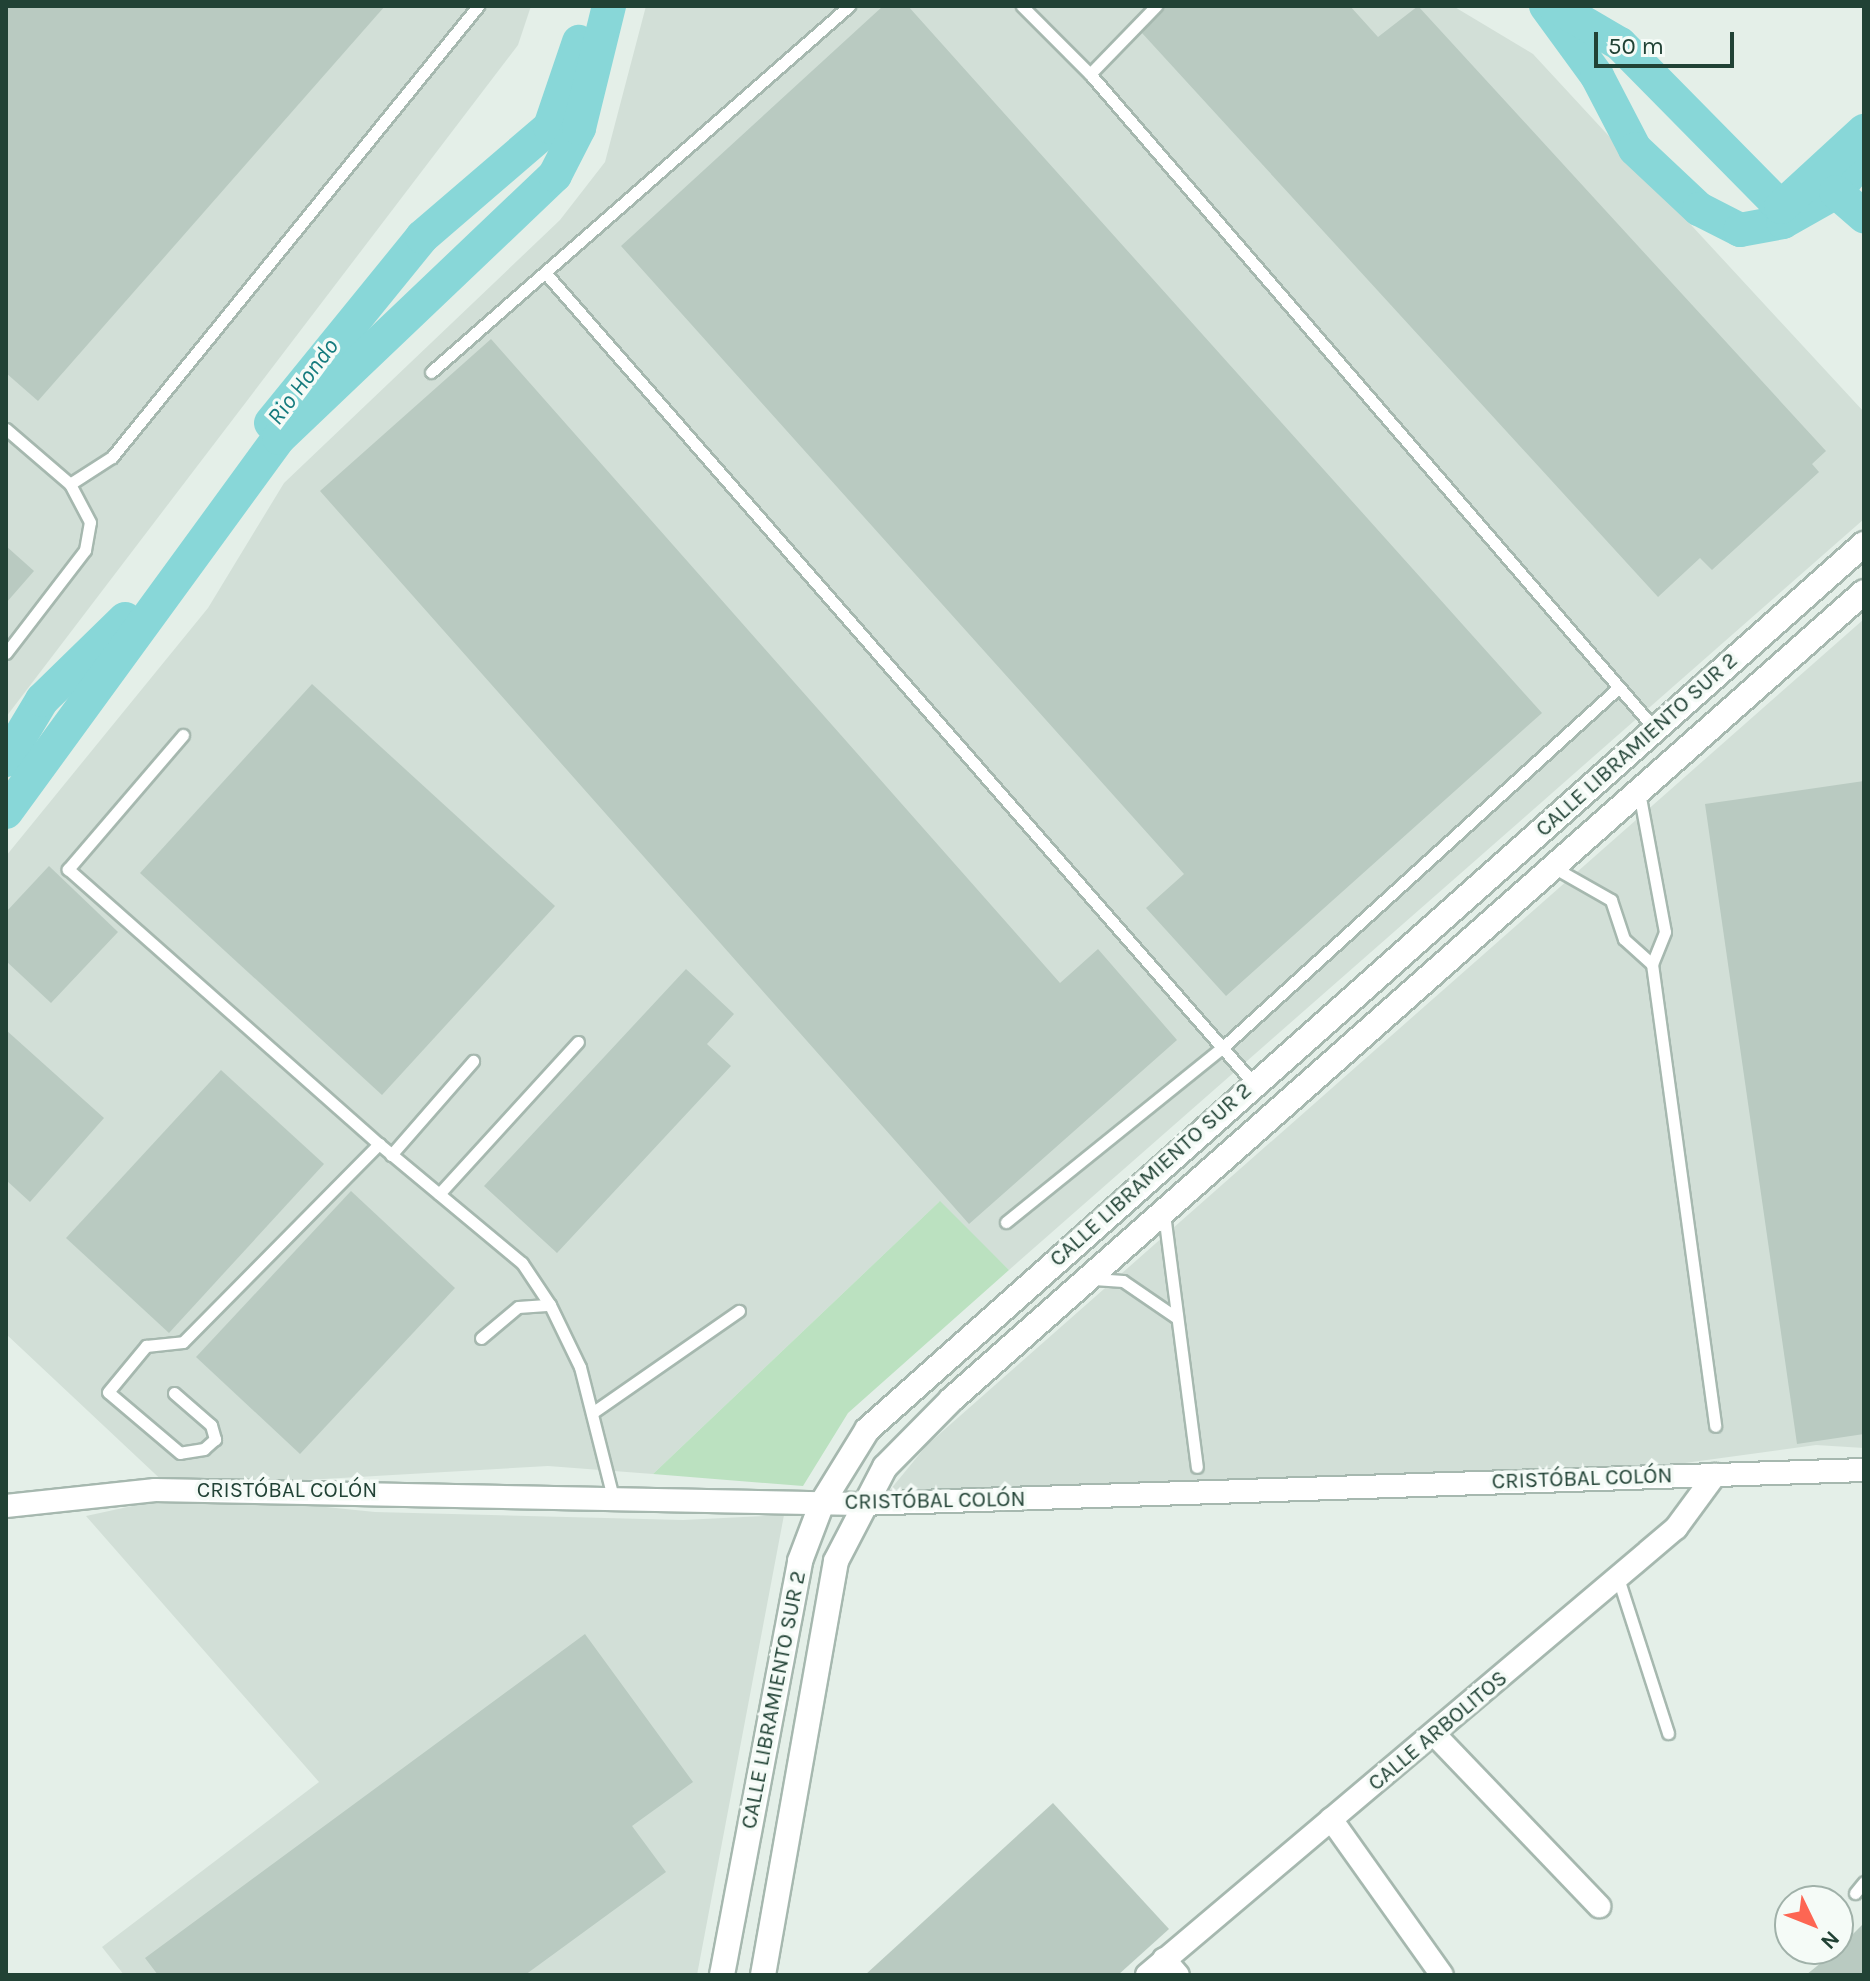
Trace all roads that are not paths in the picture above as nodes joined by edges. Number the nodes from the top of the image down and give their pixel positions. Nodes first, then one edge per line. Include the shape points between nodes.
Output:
1 (478, 6) edge
2 (849, 6) edge
3 (1022, 6) edge
4 (1156, 6) edge
5 (1090, 74) junction
6 (548, 276) junction
7 (431, 372) dead end
8 (6, 429) edge
9 (70, 484) junction
10 (1864, 544) edge
11 (1864, 592) edge
12 (6, 653) edge
13 (1618, 688) junction
14 (1655, 729) junction
15 (183, 735) dead end
16 (1679, 756) junction
17 (1615, 764) junction
18 (1639, 791) junction
19 (1553, 867) junction
20 (1652, 964) junction
21 (578, 1042) dead end
22 (1222, 1048) junction
23 (473, 1061) dead end
24 (1254, 1084) junction
25 (1278, 1111) junction
26 (379, 1144) junction
27 (391, 1155) junction
28 (439, 1194) junction
29 (1164, 1212) junction
30 (1006, 1222) dead end
31 (1088, 1278) junction
32 (1011, 1299) junction
33 (550, 1305) junction
34 (739, 1311) dead end
35 (1177, 1318) junction
36 (1035, 1325) junction
37 (481, 1338) dead end
38 (174, 1393) dead end
39 (592, 1413) junction
40 (1715, 1426) dead end
41 (1197, 1467) dead end
42 (1864, 1470) edge
43 (1715, 1475) junction
44 (613, 1497) junction
45 (822, 1503) junction
46 (860, 1504) junction
47 (6, 1506) edge
48 (1618, 1578) junction
49 (1668, 1733) dead end
50 (1436, 1736) junction
51 (1331, 1819) junction
52 (1864, 1882) edge
53 (1855, 1893) dead end
54 (1599, 1906) dead end
55 (1171, 1967) edge
56 (723, 1973) edge
57 (763, 1974) edge
58 (1147, 1975) edge
59 (1442, 1975) edge

1 - 9 lane via 112,457
2 - 6 lane
3 - 5 lane
4 - 5 lane
5 - 13 lane
6 - 7 lane
6 - 22 lane
8 - 9 lane
9 - 12 lane via 90,522 85,550
10 - 14 main road, CALLE LIBRAMIENTO SUR 2
11 - 16 main road, CALLE LIBRAMIENTO SUR 2
13 - 14 lane
13 - 22 lane
14 - 16 main road
14 - 17 main road, CALLE LIBRAMIENTO SUR 2
15 - 26 lane via 68,869
16 - 18 main road, CALLE LIBRAMIENTO SUR 2
17 - 18 main road
17 - 24 main road, CALLE LIBRAMIENTO SUR 2
18 - 19 main road, CALLE LIBRAMIENTO SUR 2
18 - 20 lane via 1665,932
19 - 20 lane via 1611,900 1624,939
19 - 25 main road, CALLE LIBRAMIENTO SUR 2
20 - 40 lane
21 - 28 lane
22 - 24 lane
22 - 30 lane
23 - 27 lane
24 - 25 main road
24 - 32 main road, CALLE LIBRAMIENTO SUR 2
25 - 29 main road, CALLE LIBRAMIENTO SUR 2
26 - 27 lane
26 - 38 lane via 183,1342 146,1346 108,1392 180,1453 204,1449 215,1439 211,1425
27 - 28 lane
28 - 33 lane via 522,1263
29 - 31 main road, CALLE LIBRAMIENTO SUR 2
29 - 35 lane
31 - 35 lane via 1123,1281
31 - 36 main road, CALLE LIBRAMIENTO SUR 2
32 - 36 main road
32 - 45 main road, CALLE LIBRAMIENTO SUR 2 via 867,1430
33 - 37 lane via 518,1307
33 - 39 lane via 580,1367
34 - 39 lane
35 - 41 lane
36 - 46 main road, CALLE LIBRAMIENTO SUR 2 via 918,1430
39 - 44 lane
42 - 43 street, CRISTÓBAL COLÓN
43 - 46 street, CRISTÓBAL COLÓN
43 - 48 street, CALLE ARBOLITOS via 1701,1502
44 - 45 street, CRISTÓBAL COLÓN
44 - 47 street, CRISTÓBAL COLÓN via 155,1490
45 - 46 street, CRISTÓBAL COLÓN
45 - 56 main road, CALLE LIBRAMIENTO SUR 2 via 800,1561
46 - 57 main road, CALLE LIBRAMIENTO SUR 2 via 836,1561
48 - 49 lane
48 - 50 street, CALLE ARBOLITOS
50 - 51 street, CALLE ARBOLITOS
50 - 54 street
51 - 55 street, CALLE ARBOLITOS
51 - 59 street
52 - 53 lane
55 - 58 street, CALLE ARBOLITOS
56 - 57 main road

